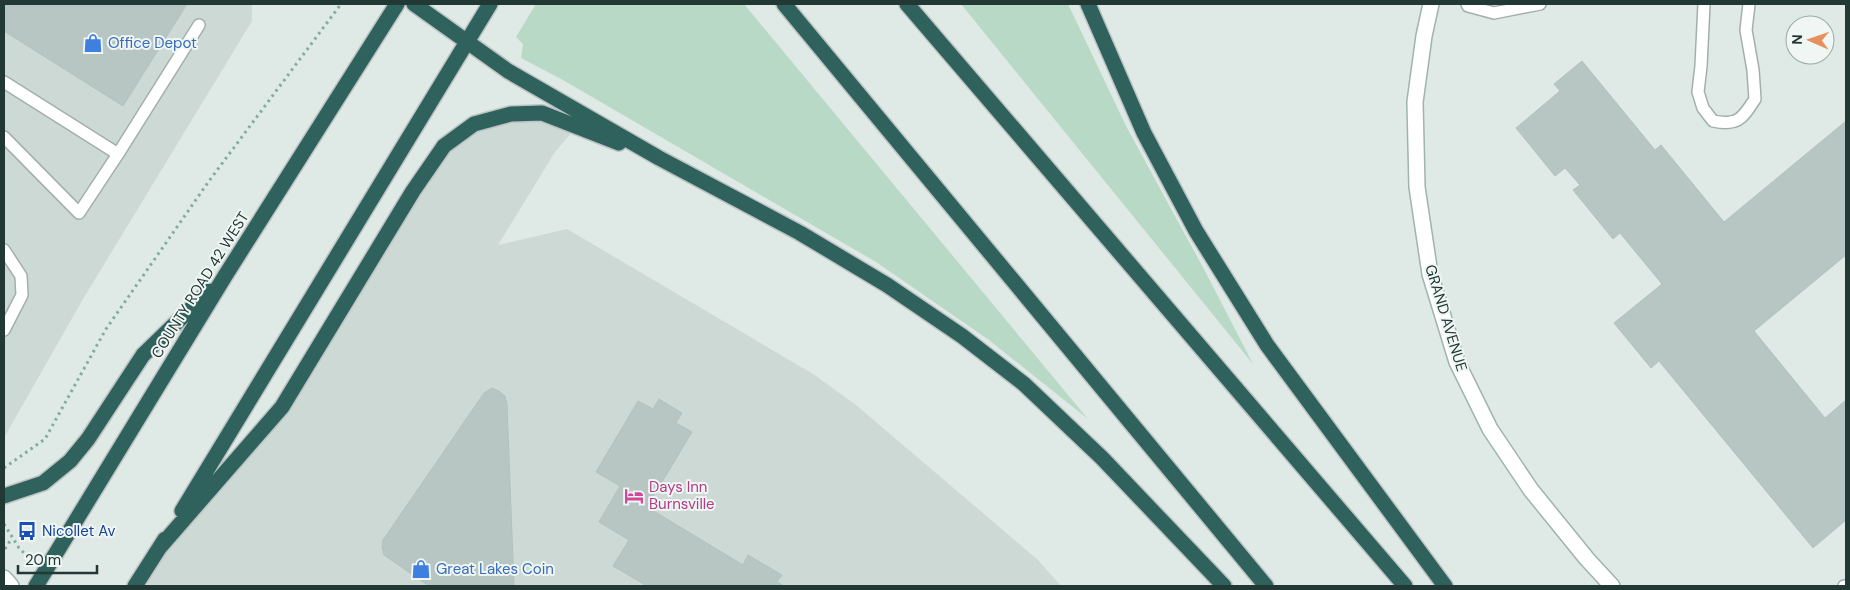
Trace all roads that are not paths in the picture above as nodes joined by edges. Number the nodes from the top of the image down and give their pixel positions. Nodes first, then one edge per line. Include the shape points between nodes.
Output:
1 (397, 4) edge
2 (414, 4) edge
3 (490, 4) edge
4 (784, 4) edge
5 (907, 4) edge
6 (1088, 4) edge
7 (1431, 4) edge
8 (1467, 4) edge
9 (1540, 4) edge
10 (1704, 4) edge
11 (1749, 4) edge
12 (199, 25) dead end
13 (467, 42) junction
14 (4, 82) edge
15 (4, 137) edge
16 (118, 154) junction
17 (659, 158) junction
18 (4, 250) edge
19 (224, 276) junction
20 (4, 330) edge
21 (4, 496) edge
22 (160, 546) junction
23 (4, 578) edge
24 (11, 586) edge
25 (36, 586) edge
26 (135, 586) edge
27 (1224, 586) edge
28 (1266, 586) edge
29 (1405, 586) edge
30 (1445, 586) edge
31 (1612, 586) edge

1 - 19 highway, COUNTY ROAD 42 WEST
2 - 13 highway
3 - 13 highway
4 - 28 highway
5 - 29 highway
6 - 30 highway via 1144,133 1196,231 1267,345
7 - 31 street, GRAND AVENUE via 1415,102 1416,186 1430,274 1457,362 1490,429 1531,490
8 - 9 lane via 1494,13
10 - 11 lane via 1698,92 1703,108 1713,121 1728,124 1743,116 1755,99 1746,30
12 - 16 lane
13 - 17 highway via 508,71
13 - 22 highway
14 - 16 lane
15 - 16 lane via 79,213
17 - 22 highway via 542,113 511,114 474,124 444,146 388,231 282,407
17 - 27 highway via 800,233 886,284 962,336 1024,384 1095,451
18 - 20 lane via 21,276 22,296
19 - 21 highway via 143,355 70,461 43,483
19 - 25 highway, COUNTY ROAD 42 WEST
22 - 26 highway
23 - 24 street

